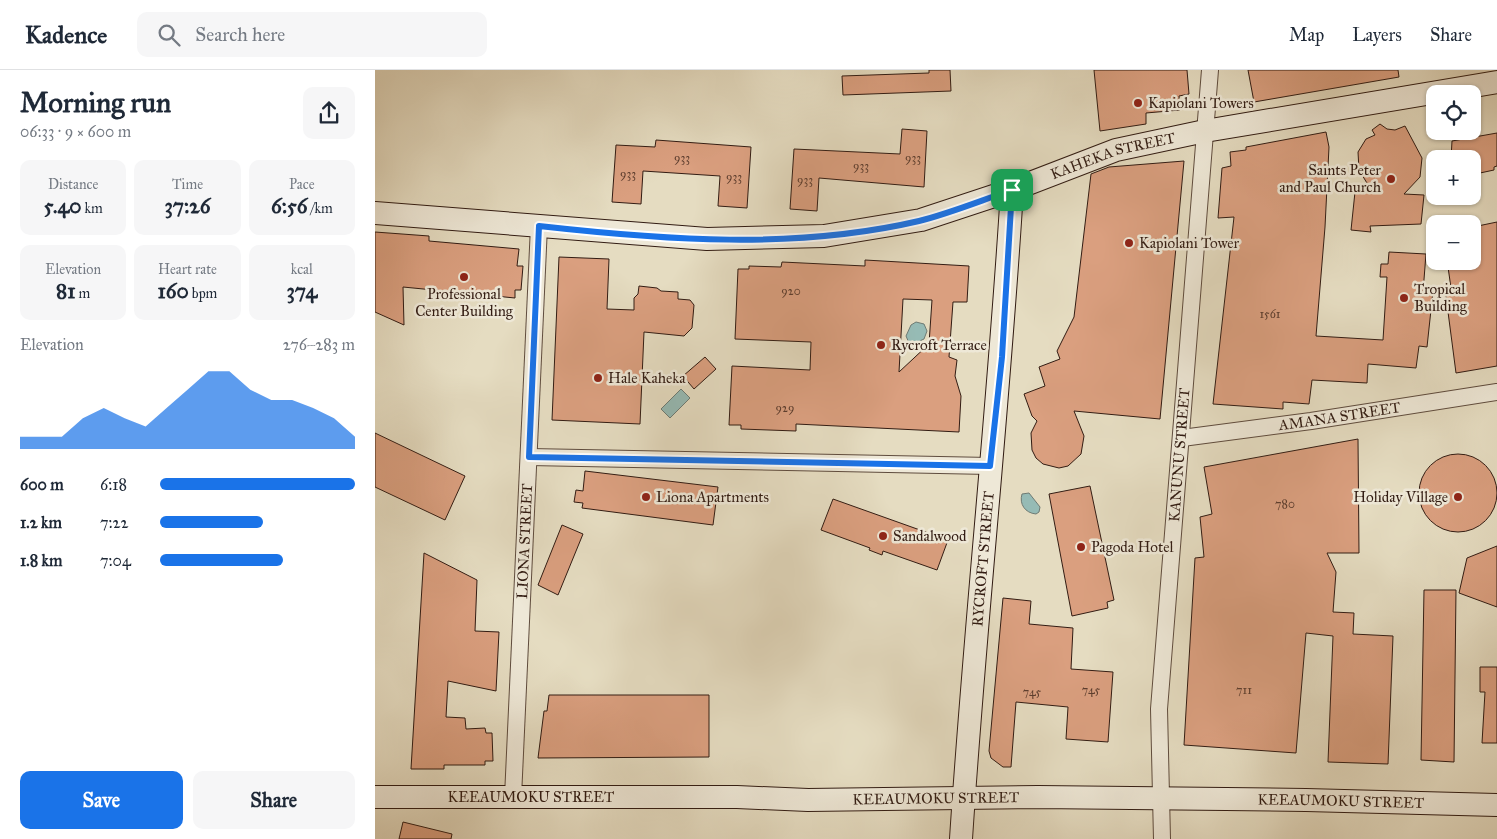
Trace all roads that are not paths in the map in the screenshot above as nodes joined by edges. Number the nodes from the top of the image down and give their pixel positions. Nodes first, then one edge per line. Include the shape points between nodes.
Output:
1 (1210, 70) edge
2 (1497, 82) edge
3 (1205, 131) junction
4 (1012, 190) junction
5 (375, 213) edge
6 (539, 226) junction
7 (1497, 392) edge
8 (1182, 438) junction
9 (529, 457) junction
10 (990, 466) junction
11 (375, 798) edge
12 (513, 798) junction
13 (964, 798) junction
14 (1161, 800) junction
15 (1497, 805) edge
16 (961, 839) edge
17 (1161, 839) edge

1 - 3 street, KANUNU STREET
2 - 3 street, KAHEKA STREET
3 - 4 street, KAHEKA STREET via 1116,150
3 - 8 street, KANUNU STREET
4 - 6 street, KAHEKA STREET via 921,220 815,236 707,240
4 - 10 street, RYCROFT STREET via 1002,357
5 - 6 street, KAHEKA STREET
6 - 9 street, LIONA STREET
7 - 8 street, AMANA STREET
8 - 14 street, KANUNU STREET via 1159,709
9 - 10 street
9 - 12 street, LIONA STREET
10 - 13 street, RYCROFT STREET
11 - 12 street, KEEAUMOKU STREET
12 - 13 street, KEEAUMOKU STREET
13 - 14 street, KEEAUMOKU STREET
13 - 16 street, RYCROFT STREET
14 - 15 street, KEEAUMOKU STREET
14 - 17 street, KANUNU STREET

